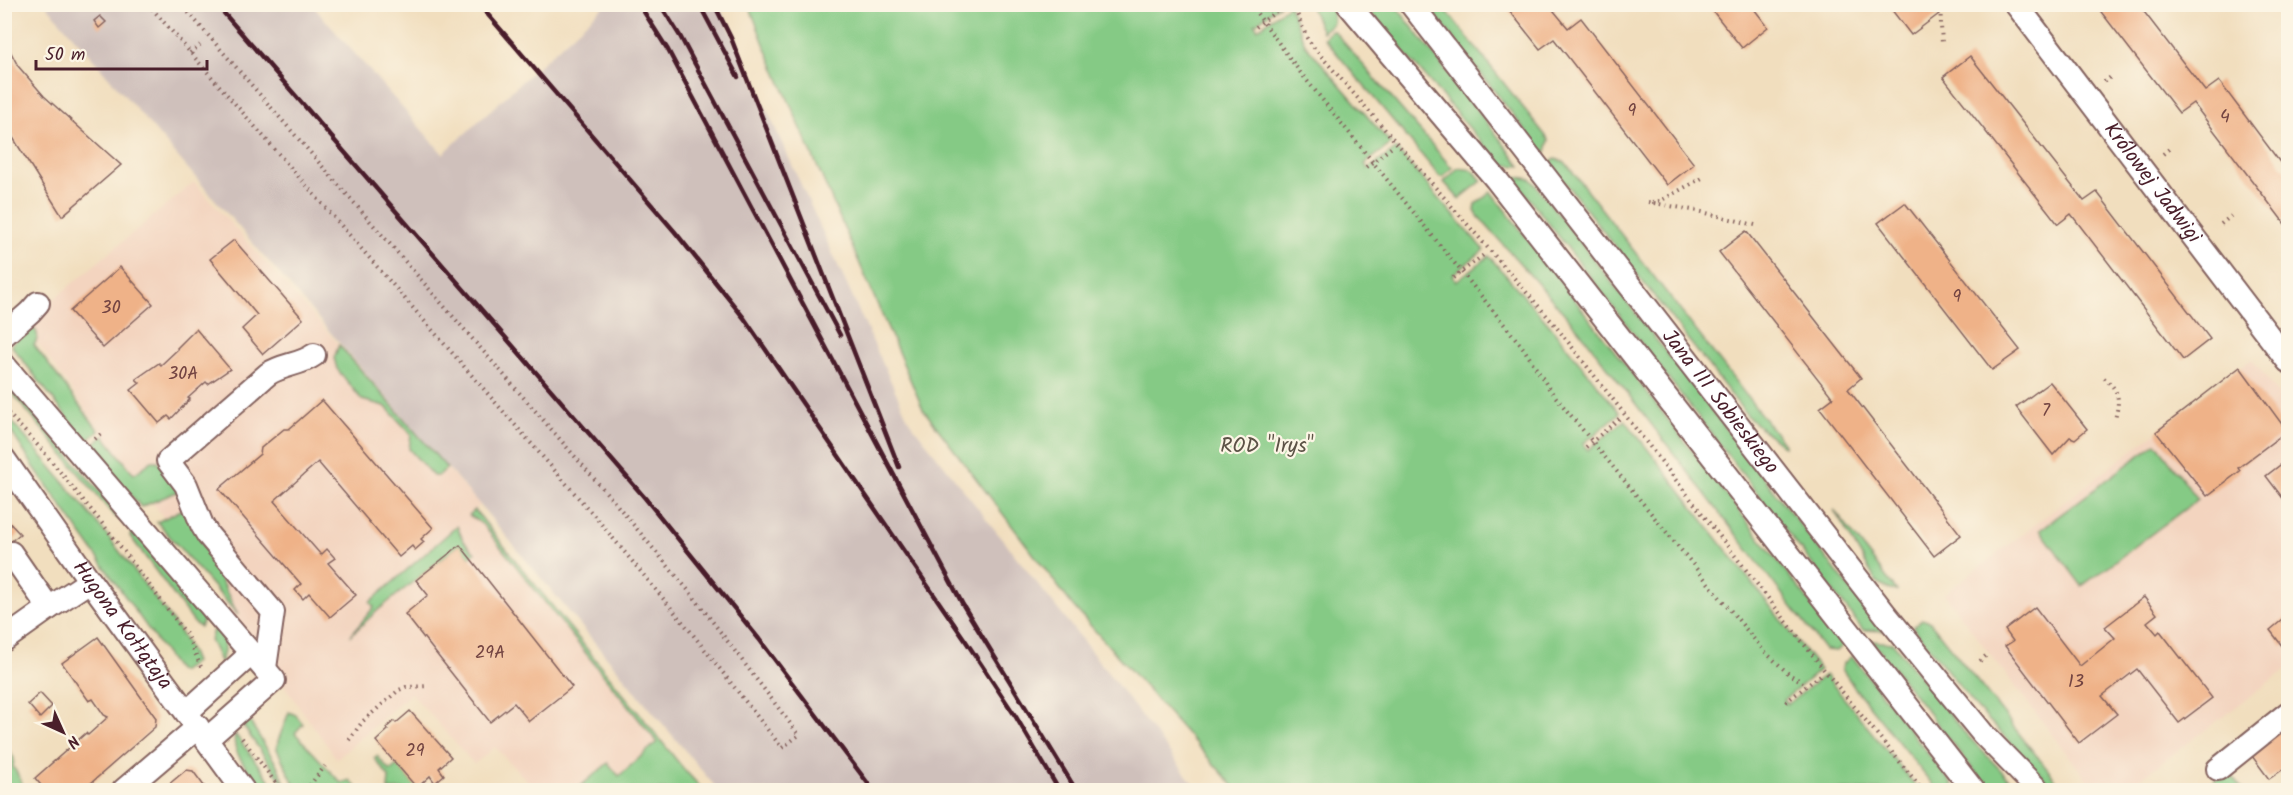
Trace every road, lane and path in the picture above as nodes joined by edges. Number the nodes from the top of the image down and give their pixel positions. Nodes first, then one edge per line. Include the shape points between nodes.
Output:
1 (148, 4) edge
2 (182, 4) edge
3 (1250, 4) edge
4 (1285, 4) edge
5 (1293, 4) edge
6 (1348, 4) edge
7 (1411, 4) edge
8 (1940, 4) edge
9 (2016, 4) edge
10 (1263, 21) junction
11 (1256, 27) dead end
12 (200, 45) dead end
13 (1942, 45) dead end
14 (190, 53) junction
15 (2112, 76) dead end
16 (2104, 82) dead end
17 (1392, 147) dead end
18 (2169, 149) dead end
19 (2163, 154) dead end
20 (1373, 162) junction
21 (1366, 167) dead end
22 (1702, 178) dead end
23 (2231, 216) dead end
24 (2221, 224) dead end
25 (1755, 225) dead end
26 (1485, 254) dead end
27 (1462, 272) junction
28 (1454, 278) dead end
29 (38, 303) dead end
30 (4, 335) edge
31 (314, 355) dead end
32 (2289, 361) edge
33 (4, 365) edge
34 (2104, 378) dead end
35 (4, 409) edge
36 (1621, 417) dead end
37 (2115, 419) dead end
38 (1592, 442) junction
39 (1586, 447) dead end
40 (4, 459) edge
41 (4, 559) edge
42 (90, 580) junction
43 (49, 608) junction
44 (4, 639) edge
45 (1989, 653) dead end
46 (1980, 661) dead end
47 (264, 667) junction
48 (1822, 673) dead end
49 (206, 678) dead end
50 (1807, 684) junction
51 (429, 686) dead end
52 (1786, 702) dead end
53 (2289, 712) edge
54 (197, 726) junction
55 (237, 730) dead end
56 (349, 740) dead end
57 (325, 766) dead end
58 (2218, 768) dead end
59 (124, 790) edge
60 (243, 790) edge
61 (281, 790) edge
62 (306, 790) edge
63 (1923, 790) edge
64 (1973, 790) edge
65 (2038, 790) edge

1 - 14 path
2 - 14 path via 619,507 799,735 782,748 624,550
3 - 10 path
4 - 10 path
5 - 63 path via 1315,50 1554,324
6 - 64 street, Jana III Sobieskiego via 1496,179
7 - 65 street, Jana III Sobieskiego via 1899,630 1983,734
8 - 13 path
9 - 32 street, Królowej Jadwigi
10 - 11 path
10 - 20 path
12 - 14 path
15 - 16 path
17 - 20 path
18 - 19 path
20 - 21 path
20 - 27 path
22 - 25 path via 1660,201 1648,202
23 - 24 path
26 - 27 path
27 - 28 path
27 - 38 path
29 - 30 street
31 - 47 street via 268,374 168,461 186,485 208,535 273,612
33 - 47 street
34 - 37 path via 2119,395
35 - 49 path via 102,524 187,635
36 - 38 path
38 - 39 path
38 - 50 path via 1763,650 1790,675
40 - 42 street, Hugona Kołłątaja
41 - 43 street via 12,553
42 - 43 street
42 - 54 street, Hugona Kołłątaja
43 - 44 street
45 - 46 path
47 - 54 street
47 - 54 street
48 - 50 path
50 - 52 path
51 - 56 path via 399,690 363,721
53 - 58 street
54 - 59 street
54 - 60 street, Hugona Kołłątaja
55 - 61 path
57 - 62 path

